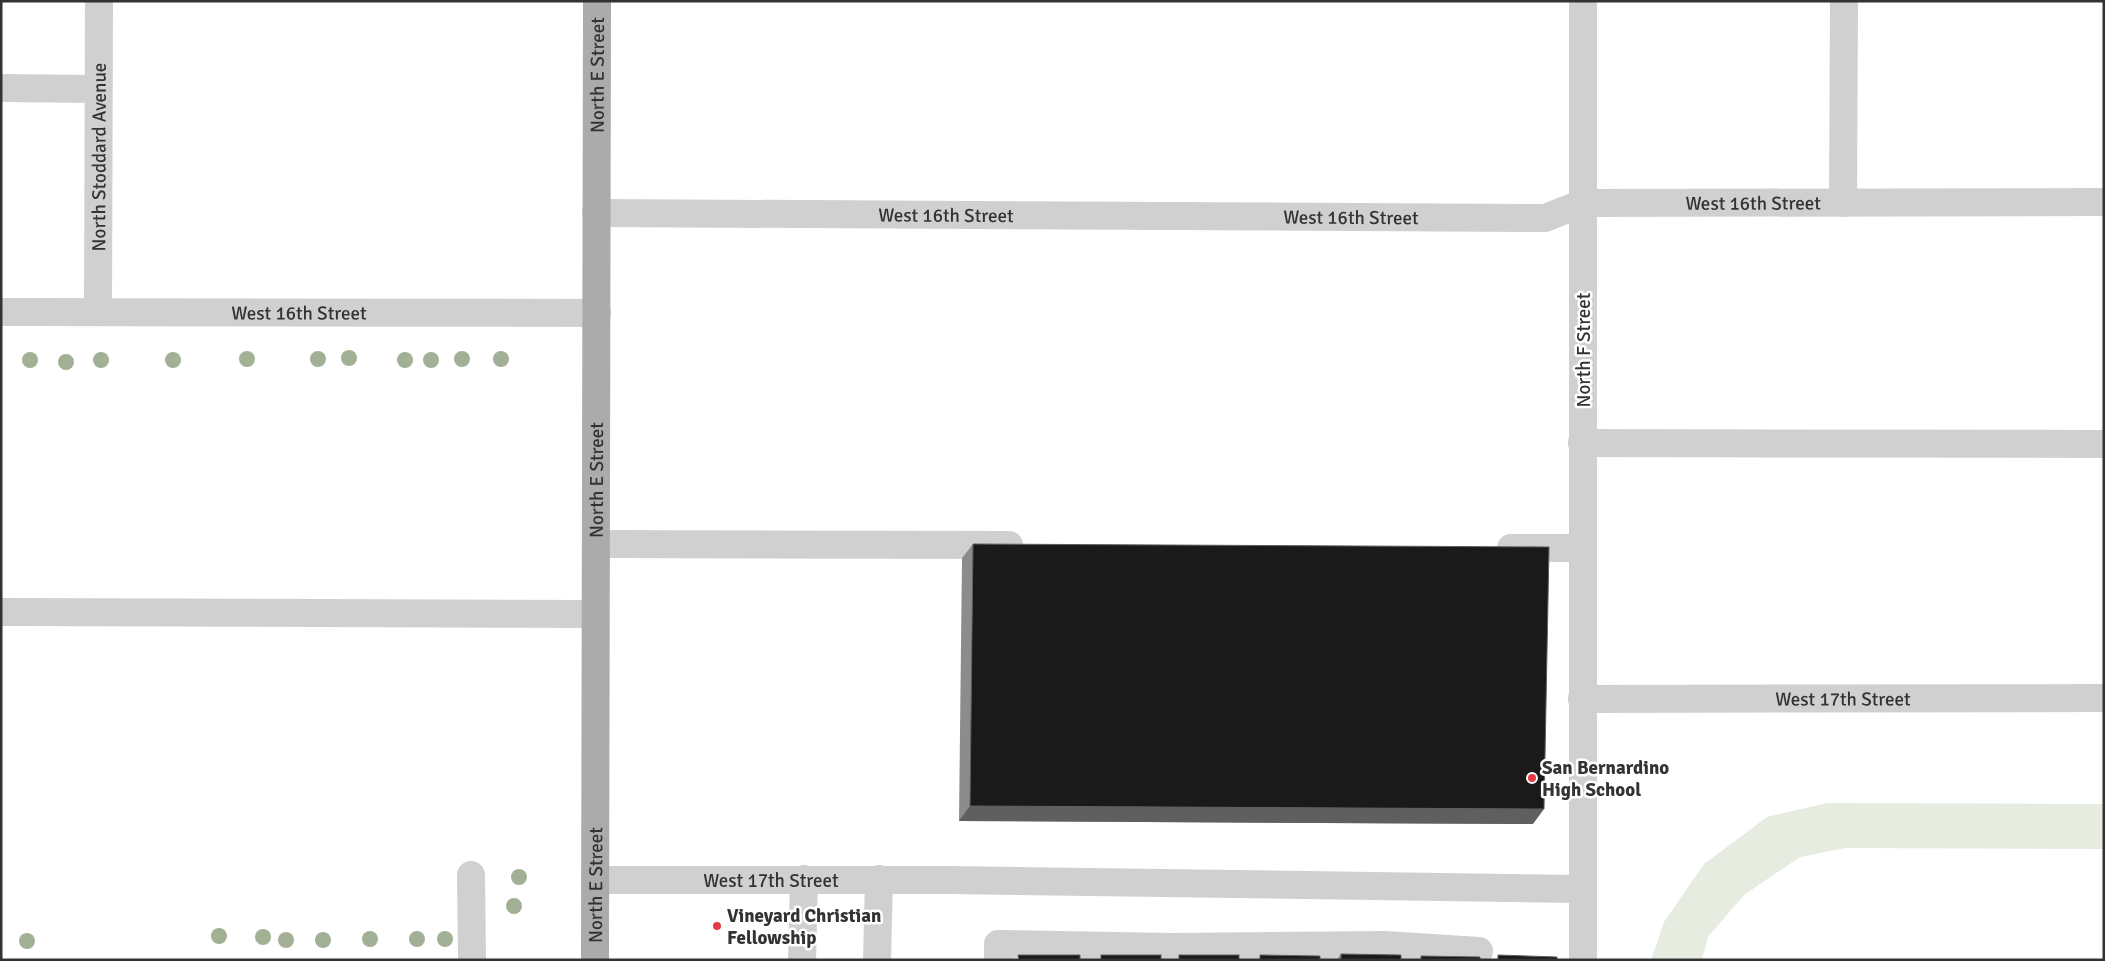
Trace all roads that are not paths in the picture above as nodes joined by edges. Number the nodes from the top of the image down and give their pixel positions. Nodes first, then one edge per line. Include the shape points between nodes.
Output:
1 (99, 1) edge
2 (596, 1) edge
3 (1583, 1) edge
4 (1844, 1) edge
5 (1, 88) edge
6 (98, 89) junction
7 (2104, 202) edge
8 (1583, 203) junction
9 (1843, 203) junction
10 (596, 213) junction
11 (1, 312) edge
12 (98, 312) junction
13 (597, 313) junction
14 (1582, 442) junction
15 (2104, 444) edge
16 (596, 544) junction
17 (1036, 546) edge
18 (1485, 548) edge
19 (1582, 548) junction
20 (1, 612) edge
21 (596, 614) junction
22 (2104, 698) edge
23 (1582, 699) junction
24 (471, 874) dead end
25 (804, 879) junction
26 (878, 879) junction
27 (595, 880) junction
28 (1583, 889) junction
29 (1479, 951) dead end
30 (998, 952) edge
31 (1325, 953) edge
32 (472, 960) edge
33 (595, 960) edge
34 (802, 960) edge
35 (877, 960) edge
36 (1583, 960) edge

1 - 6 street, North Stoddard Avenue
2 - 10 main road, North E Street
3 - 8 street, North F Street
4 - 9 street
5 - 6 street
6 - 12 street, North Stoddard Avenue
7 - 9 street, West 16th Street
8 - 9 street, West 16th Street
8 - 10 street, West 16th Street via 1545,218
8 - 14 street, North F Street
10 - 13 main road, North E Street
11 - 12 street, West 16th Street
12 - 13 street, West 16th Street
13 - 16 main road, North E Street
14 - 15 street
14 - 19 street, North F Street
16 - 17 street
16 - 21 main road, North E Street
18 - 19 street
19 - 23 street, North F Street
20 - 21 street
21 - 27 main road, North E Street
22 - 23 street, West 17th Street
23 - 28 street, North F Street
24 - 32 street
25 - 26 street, West 17th Street
25 - 27 street, West 17th Street
25 - 34 street
26 - 28 street, West 17th Street
26 - 35 street
27 - 33 main road, North E Street
28 - 36 street, North F Street
29 - 31 street via 1385,946
30 - 31 street

